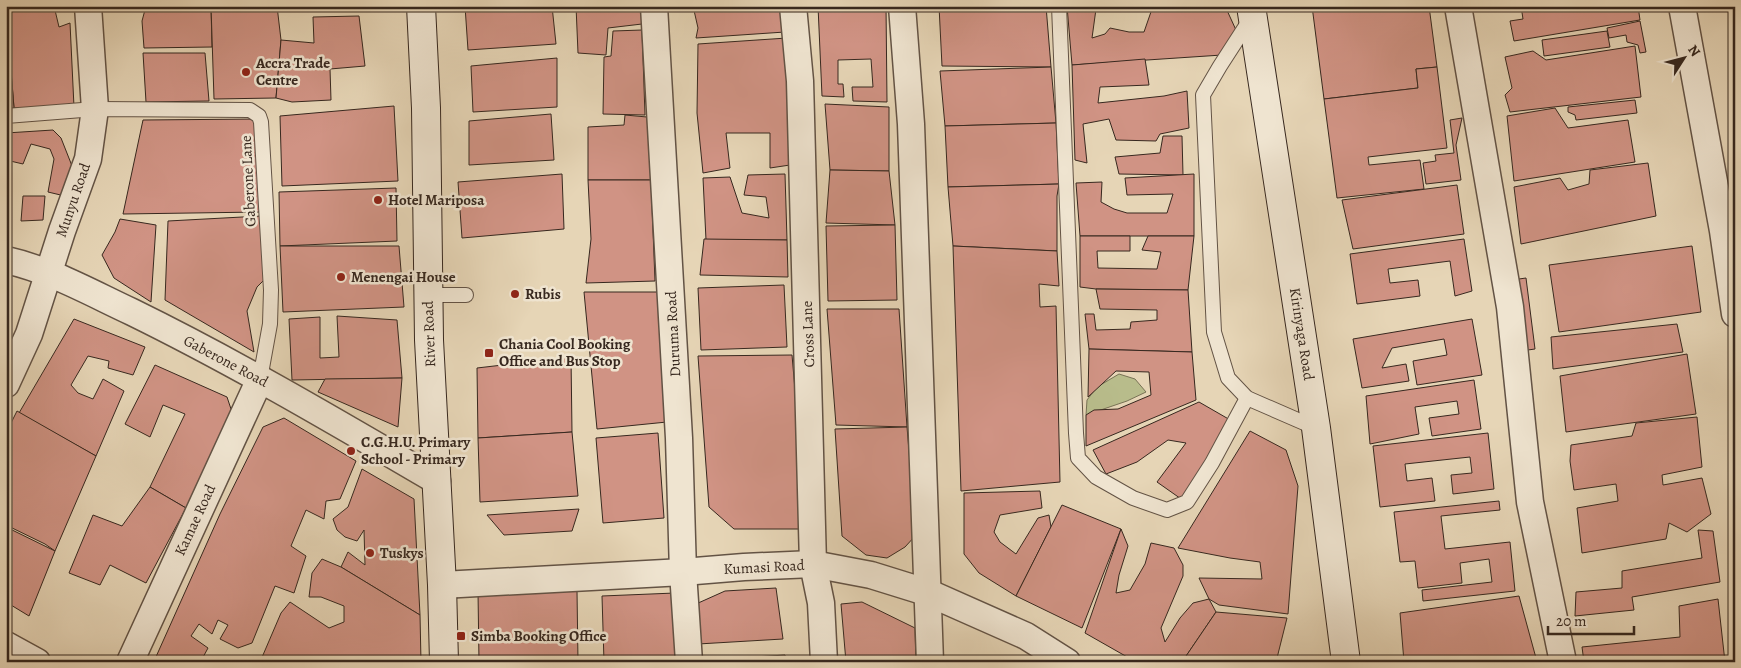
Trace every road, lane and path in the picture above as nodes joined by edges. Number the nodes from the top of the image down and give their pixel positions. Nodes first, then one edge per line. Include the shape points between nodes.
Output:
1 (88, 6) edge
2 (421, 6) edge
3 (654, 6) edge
4 (793, 6) edge
5 (902, 6) edge
6 (1059, 6) edge
7 (1458, 6) edge
8 (1682, 6) edge
9 (1252, 11) edge
10 (95, 109) junction
11 (6, 116) edge
12 (6, 260) edge
13 (50, 273) junction
14 (428, 295) junction
15 (466, 295) dead end
16 (1735, 314) edge
17 (260, 378) junction
18 (6, 384) edge
19 (1247, 398) junction
20 (1316, 428) junction
21 (436, 481) junction
22 (813, 564) junction
23 (683, 572) junction
24 (442, 586) junction
25 (929, 593) junction
26 (1342, 630) junction
27 (6, 645) edge
28 (37, 662) edge
29 (130, 662) edge
30 (444, 662) edge
31 (689, 662) edge
32 (824, 662) edge
33 (930, 662) edge
34 (1067, 662) edge
35 (1327, 662) edge
36 (1346, 662) edge
37 (1563, 662) edge

1 - 10 street, Munyu Road
2 - 14 street, River Road via 426,108
3 - 23 street, Duruma Road via 679,428
4 - 22 street, Cross Lane via 800,81
5 - 25 street via 911,124
6 - 19 lane via 1078,458 1096,478 1133,498 1168,510 1187,502
7 - 37 street via 1510,307 1530,502
8 - 16 street
9 - 19 lane via 1203,95 1214,332 1228,378
9 - 20 street, Kirinyaga Road
10 - 11 lane, Gaberone Lane
10 - 13 street, Munyu Road via 88,159
10 - 17 lane, Gaberone Lane via 250,110 259,116 271,290 270,324
12 - 13 street, Gaberone Road
13 - 17 street, Gaberone Road
13 - 18 street, Munyu Road
14 - 15 lane
14 - 21 street, River Road
17 - 21 street, Gaberone Road
17 - 29 street, Kamae Road
19 - 20 lane
20 - 26 street, Kirinyaga Road
21 - 24 street, River Road
22 - 23 street, Kumasi Road
22 - 25 street, Kumasi Road via 871,575
22 - 32 street, Cross Lane via 821,603
23 - 24 street, Kumasi Road
23 - 31 street, Duruma Road
24 - 30 street, River Road
25 - 33 street
25 - 34 street, Kumasi Road via 1026,636
26 - 35 street
26 - 36 street, Kirinyaga Road
27 - 28 street

